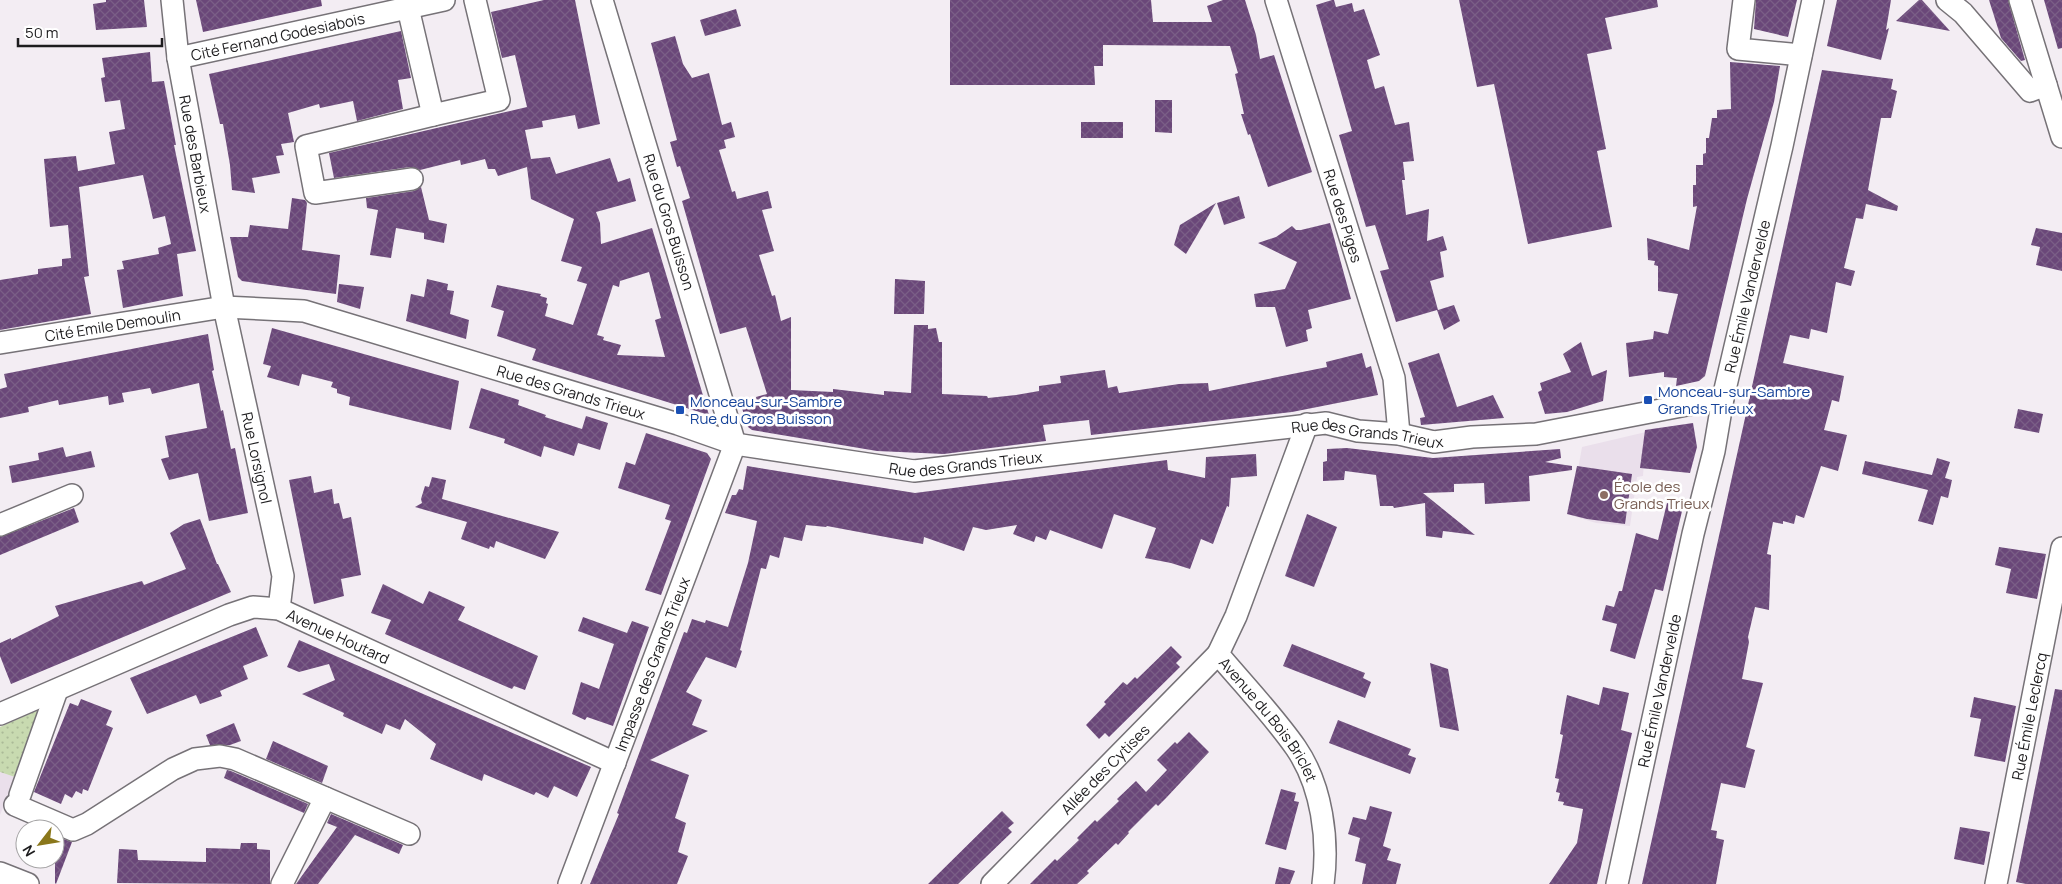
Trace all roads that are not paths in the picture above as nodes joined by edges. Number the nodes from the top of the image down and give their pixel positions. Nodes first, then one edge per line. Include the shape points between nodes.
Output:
1 (172, 0) edge
2 (444, 0) edge
3 (475, 0) edge
4 (602, 0) edge
5 (1276, 0) edge
6 (1744, 0) edge
7 (1813, 0) edge
8 (1947, 0) edge
9 (2020, 0) edge
10 (408, 8) junction
11 (1801, 55) junction
12 (178, 58) junction
13 (2046, 85) junction
14 (433, 115) junction
15 (2062, 137) edge
16 (412, 179) dead end
17 (224, 307) junction
18 (0, 344) edge
19 (1723, 398) junction
20 (1307, 424) junction
21 (1399, 434) junction
22 (734, 444) junction
23 (72, 495) dead end
24 (0, 525) edge
25 (2062, 548) edge
26 (279, 609) junction
27 (2056, 616) edge
28 (1218, 654) junction
29 (57, 690) junction
30 (0, 714) edge
31 (615, 762) junction
32 (325, 798) junction
33 (409, 834) dead end
34 (0, 874) edge
35 (28, 884) edge
36 (282, 884) edge
37 (569, 884) edge
38 (992, 884) edge
39 (1323, 884) edge
40 (1617, 884) edge
41 (1996, 884) edge

1 - 12 street, Rue des Barbieux
2 - 10 street, Cité Fernand Godesiabois
3 - 14 street via 499,100
4 - 22 street, Rue du Gros Buisson
5 - 21 street, Rue des Piges via 1394,378
6 - 11 street via 1738,49
7 - 11 street, Rue Émile Vandervelde
8 - 13 street via 2030,91
9 - 13 street
10 - 12 street, Cité Fernand Godesiabois
10 - 14 street
11 - 19 street, Rue Émile Vandervelde
12 - 17 street, Rue des Barbieux
13 - 15 street
14 - 16 street via 306,146 315,193
17 - 18 street, Cité Emile Demoulin
17 - 22 street, Rue des Grands Trieux via 304,310
17 - 26 street, Rue Lorsignol via 283,576
19 - 21 street, Rue des Grands Trieux via 1536,434 1434,442
19 - 40 street, Rue Émile Vandervelde via 1714,451
20 - 21 street, Rue des Grands Trieux via 1326,423 1358,431
20 - 22 street, Rue des Grands Trieux via 914,471
20 - 28 street, Avenue du Bois Briclet via 1236,616
22 - 31 street, Impasse des Grands Trieux
23 - 24 street
25 - 27 street, Rue Émile Leclercq
26 - 29 street, Avenue Houtard via 253,607 229,615
26 - 31 street, Avenue Houtard
27 - 41 street, Rue Émile Leclercq
28 - 38 street, Allée des Cytises
28 - 39 street, Avenue du Bois Briclet via 1297,749 1316,789 1325,832
29 - 30 street, Avenue Houtard
29 - 32 street via 18,800 73,830 195,759 220,756 235,759
31 - 37 street, Impasse des Grands Trieux
32 - 33 street
32 - 36 street
34 - 35 street

